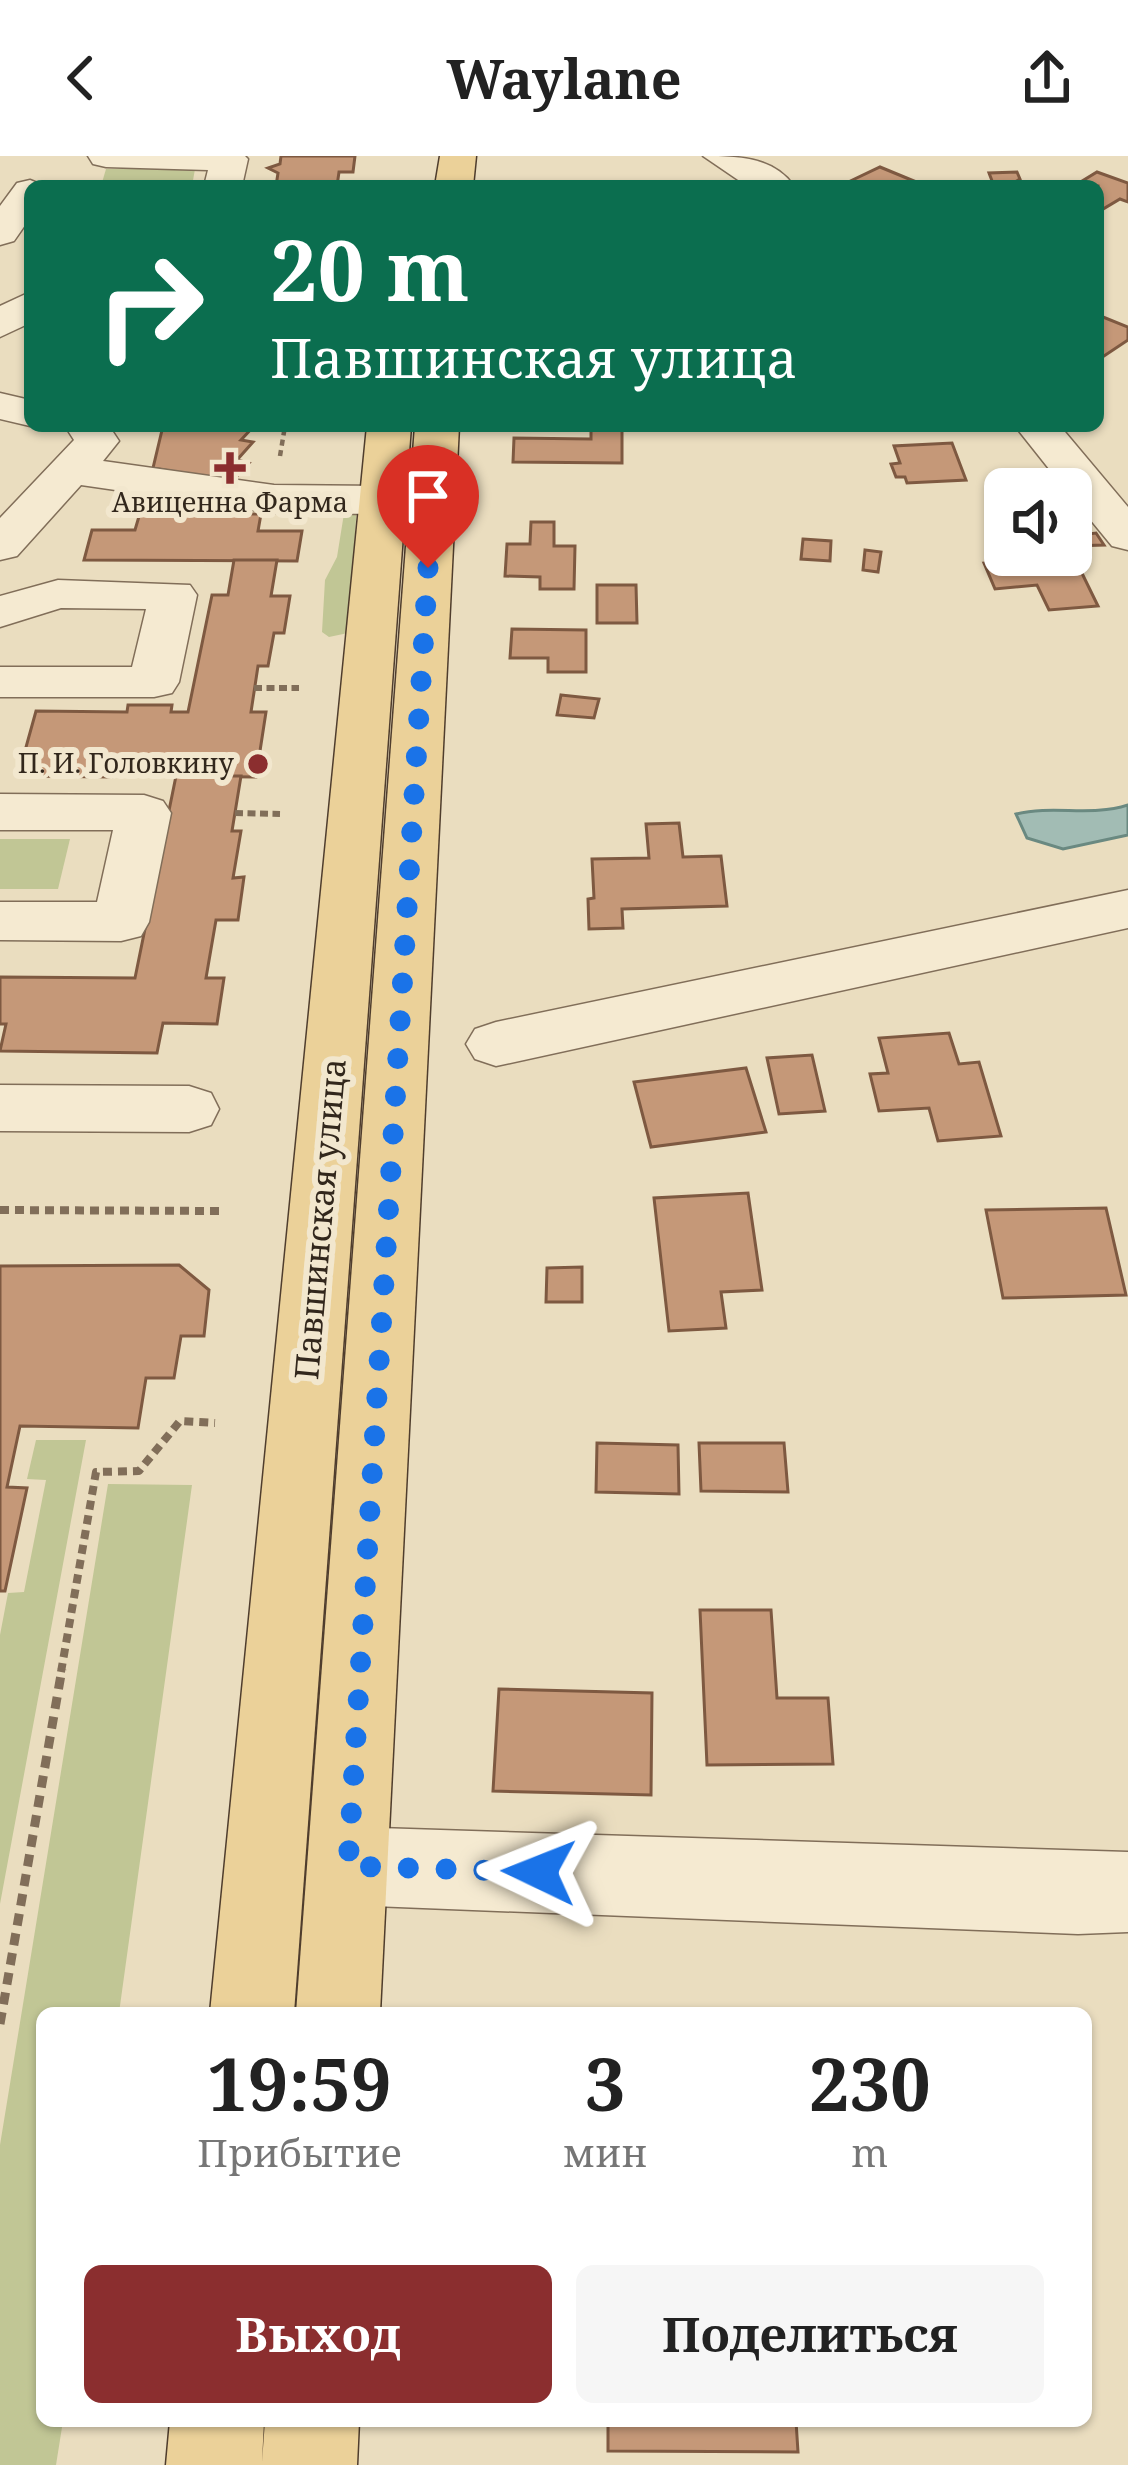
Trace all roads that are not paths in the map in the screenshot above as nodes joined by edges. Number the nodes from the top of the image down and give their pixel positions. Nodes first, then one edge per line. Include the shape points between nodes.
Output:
1 (106, 156) edge
2 (721, 156) edge
3 (224, 180) edge
4 (764, 180) edge
5 (24, 200) edge
6 (0, 233) edge
7 (91, 432) edge
8 (388, 432) edge
9 (437, 432) edge
10 (1048, 439) edge
11 (1128, 464) edge
12 (70, 470) junction
13 (382, 500) junction
14 (1128, 536) edge
15 (0, 546) edge
16 (0, 612) edge
17 (0, 682) edge
18 (0, 812) edge
19 (1128, 909) edge
20 (0, 921) edge
21 (496, 1044) dead end
22 (0, 1108) edge
23 (189, 1109) dead end
24 (348, 1866) junction
25 (1128, 1892) edge
26 (253, 2007) edge
27 (338, 2007) edge
28 (217, 2427) edge
29 (311, 2427) edge
30 (214, 2465) edge
31 (309, 2465) edge

1 - 3 street via 229,159
2 - 4 street
5 - 6 street
7 - 12 street via 97,442
8 - 13 main road, Павшинская улица
9 - 24 main road, Павшинская улица
10 - 11 street
10 - 14 street
12 - 13 street via 274,499
12 - 15 street
13 - 26 main road, Павшинская улица
16 - 17 street via 58,595 173,595 154,682
18 - 20 street via 143,813 121,922
19 - 21 street
22 - 23 street
24 - 25 street
24 - 27 main road, Павшинская улица
28 - 30 main road
29 - 31 main road

